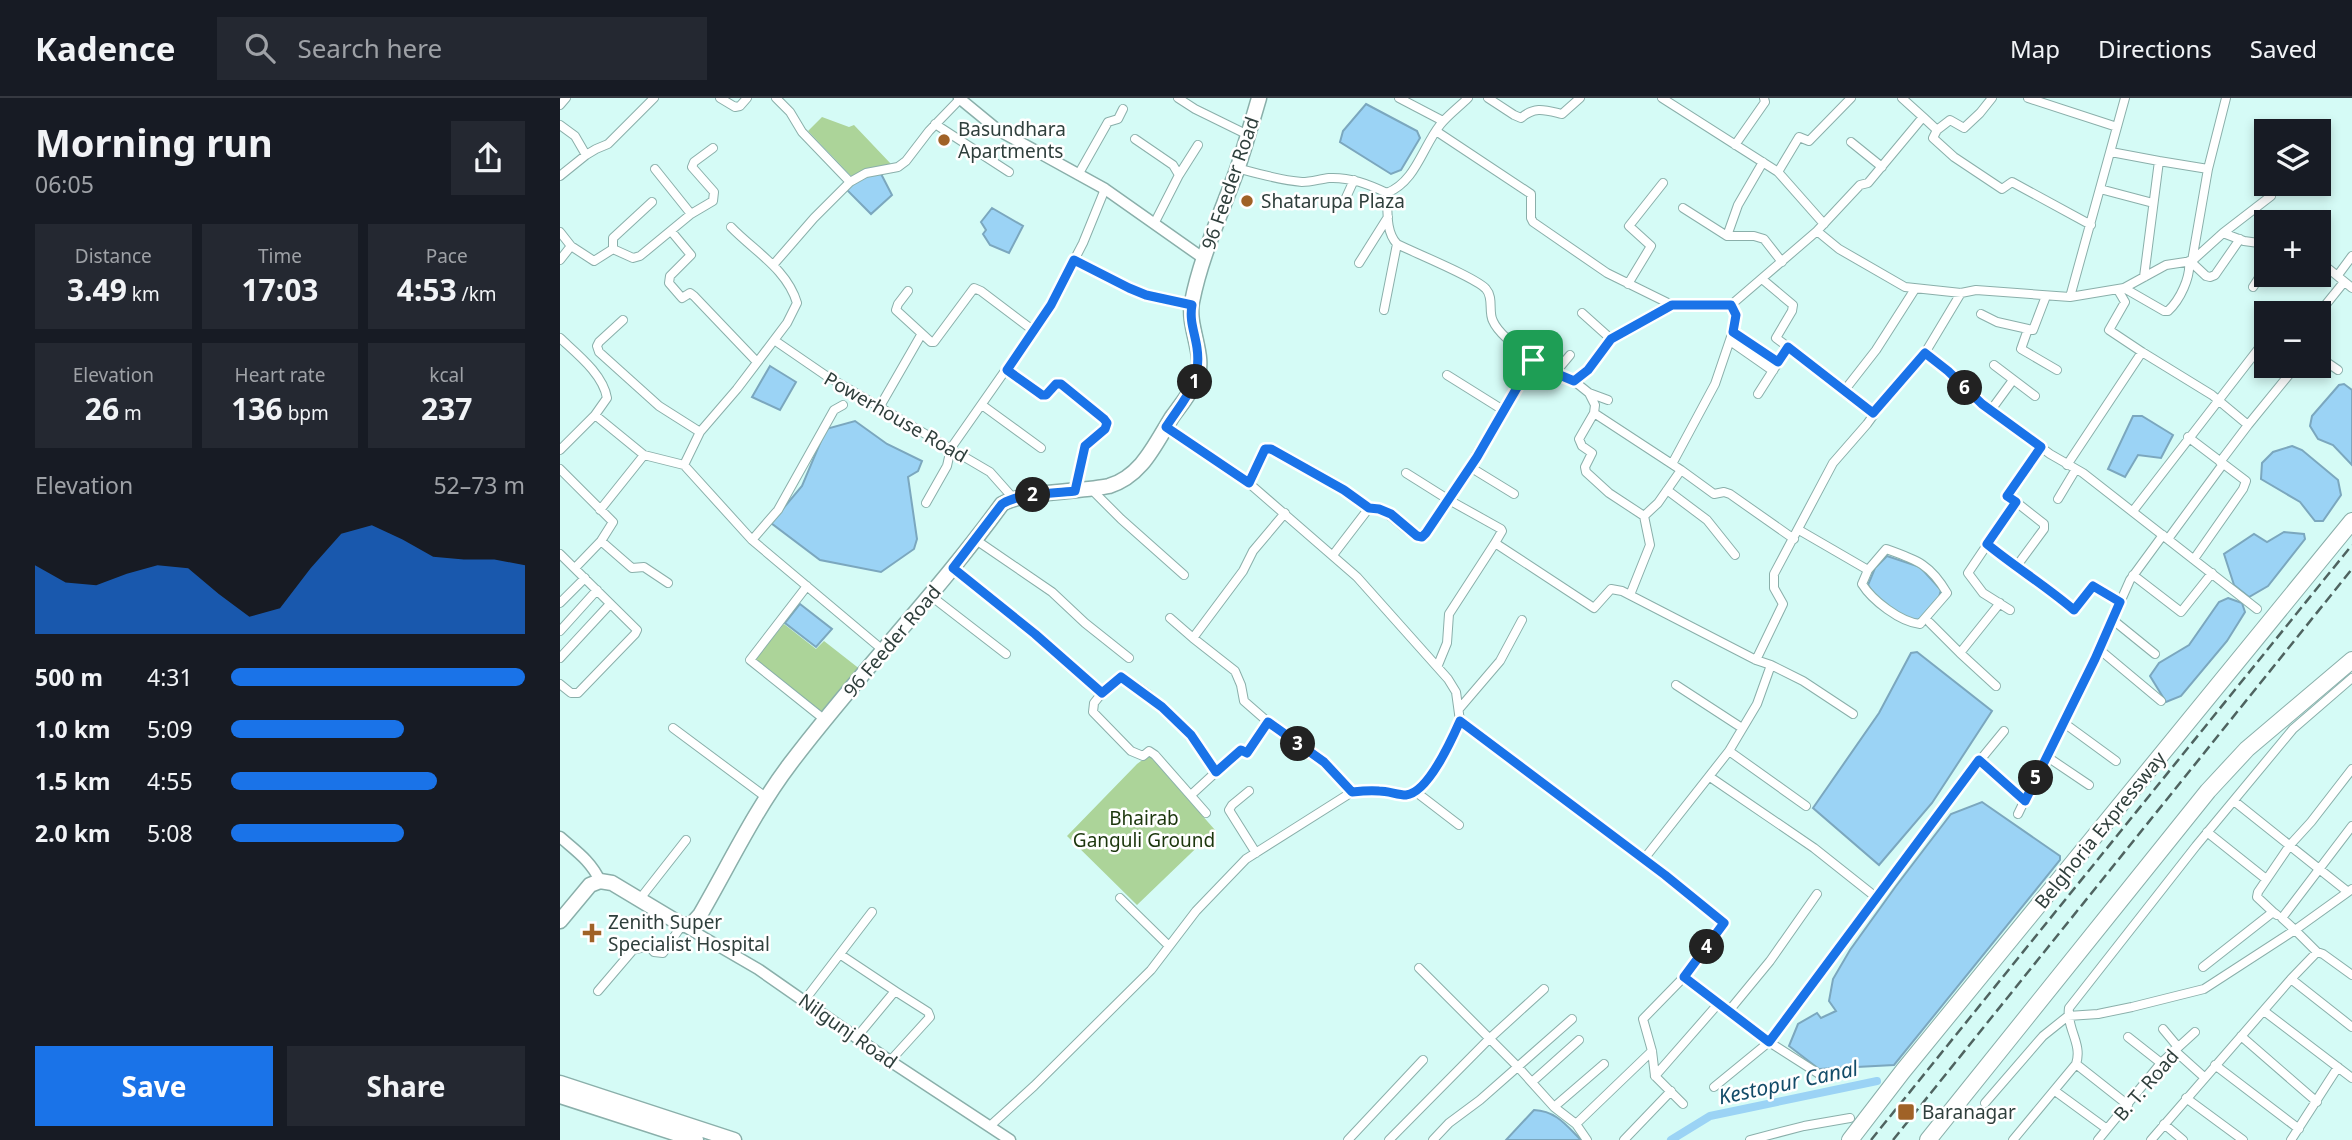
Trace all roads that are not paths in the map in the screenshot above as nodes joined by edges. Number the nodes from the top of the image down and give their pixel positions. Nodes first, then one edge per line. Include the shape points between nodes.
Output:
1 (566, 98) edge
2 (654, 98) edge
3 (720, 98) edge
4 (747, 98) edge
5 (776, 98) edge
6 (960, 98) edge
7 (1178, 98) edge
8 (1259, 98) edge
9 (1399, 98) edge
10 (1468, 98) edge
11 (1488, 98) edge
12 (1580, 98) edge
13 (1662, 98) edge
14 (1764, 98) edge
15 (1851, 98) edge
16 (1902, 98) edge
17 (1992, 98) edge
18 (2028, 98) edge
19 (2125, 98) edge
20 (2226, 98) edge
21 (560, 105) edge
22 (1123, 109) dead end
23 (1923, 117) junction
24 (1443, 121) junction
25 (935, 124) junction
26 (560, 125) edge
27 (2117, 127) junction
28 (1937, 130) junction
29 (1436, 131) junction
30 (1248, 135) junction
31 (1135, 139) dead end
32 (1851, 142) dead end
33 (1198, 145) dead end
34 (1735, 145) junction
35 (713, 148) dead end
36 (2112, 152) junction
37 (586, 155) junction
38 (2159, 161) junction
39 (1763, 163) junction
40 (1882, 167) junction
41 (1237, 168) junction
42 (655, 169) dead end
43 (2208, 169) junction
44 (1009, 172) dead end
45 (1778, 172) junction
46 (1078, 175) junction
47 (1179, 175) junction
48 (560, 176) edge
49 (1354, 180) junction
50 (850, 182) junction
51 (1662, 183) dead end
52 (1105, 189) junction
53 (2100, 189) junction
54 (1387, 193) junction
55 (2271, 196) dead end
56 (652, 202) dead end
57 (1344, 202) dead end
58 (2153, 203) junction
59 (1683, 208) dead end
60 (691, 214) junction
61 (1388, 216) junction
62 (1154, 224) junction
63 (1824, 224) junction
64 (2091, 225) junction
65 (731, 227) dead end
66 (671, 231) junction
67 (1817, 231) junction
68 (560, 232) edge
69 (2223, 233) junction
70 (1727, 236) junction
71 (2240, 239) junction
72 (2254, 242) edge
73 (1397, 244) junction
74 (571, 246) junction
75 (613, 249) junction
76 (2352, 256) edge
77 (1203, 258) junction
78 (1074, 260) junction
79 (560, 261) edge
80 (2191, 261) junction
81 (1782, 262) junction
82 (1359, 263) dead end
83 (774, 264) junction
84 (2331, 271) edge
85 (2144, 277) junction
86 (1762, 279) junction
87 (2341, 279) junction
88 (1628, 284) junction
89 (2352, 288) edge
90 (1915, 289) junction
91 (2121, 289) junction
92 (908, 291) dead end
93 (1961, 293) junction
94 (2046, 296) junction
95 (2070, 297) junction
96 (2327, 301) edge
97 (1192, 305) junction
98 (1672, 305) junction
99 (1731, 305) junction
100 (1384, 310) dead end
101 (1582, 313) dead end
102 (1980, 314) dead end
103 (623, 320) dead end
104 (2028, 329) junction
105 (1034, 331) junction
106 (921, 335) junction
107 (1731, 337) junction
108 (560, 338) edge
109 (1611, 339) junction
110 (774, 340) junction
111 (1788, 347) junction
112 (2142, 352) junction
113 (1925, 353) junction
114 (1570, 355) dead end
115 (2254, 355) edge
116 (1533, 360) junction
117 (757, 362) junction
118 (1994, 365) dead end
119 (2331, 365) edge
120 (1775, 366) junction
121 (1007, 370) junction
122 (2057, 370) dead end
123 (2338, 370) dead end
124 (1555, 373) junction
125 (1447, 375) dead end
126 (2286, 378) edge
127 (2013, 380) junction
128 (1574, 381) junction
129 (1844, 391) junction
130 (1589, 393) junction
131 (1758, 394) dead end
132 (2035, 396) dead end
133 (1608, 400) dead end
134 (2219, 401) junction
135 (843, 405) dead end
136 (982, 405) junction
137 (879, 408) junction
138 (1503, 410) junction
139 (1991, 411) junction
140 (1594, 412) junction
141 (1873, 413) junction
142 (595, 415) junction
143 (2248, 425) junction
144 (1166, 427) junction
145 (700, 432) junction
146 (2188, 437) junction
147 (2041, 447) junction
148 (951, 448) junction
149 (1041, 448) dead end
150 (560, 450) edge
151 (644, 455) junction
152 (2222, 463) junction
153 (1672, 464) junction
154 (684, 465) junction
155 (2067, 465) junction
156 (1470, 467) junction
157 (560, 469) edge
158 (2076, 469) junction
159 (1681, 470) junction
160 (1406, 473) dead end
161 (1249, 483) junction
162 (1091, 489) junction
163 (1667, 490) junction
164 (1075, 491) junction
165 (1514, 494) dead end
166 (1014, 499) junction
167 (2058, 499) dead end
168 (1449, 500) junction
169 (2016, 502) junction
170 (926, 503) dead end
171 (1369, 508) junction
172 (600, 510) junction
173 (2133, 511) junction
174 (1285, 513) junction
175 (1644, 516) junction
176 (2352, 521) edge
177 (1799, 530) junction
178 (2166, 537) junction
179 (1794, 538) junction
180 (752, 540) junction
181 (976, 540) junction
182 (601, 541) junction
183 (1495, 543) junction
184 (1987, 544) junction
185 (560, 554) edge
186 (1332, 555) junction
187 (1735, 555) dead end
188 (2194, 559) junction
189 (2016, 567) junction
190 (575, 568) junction
191 (953, 568) junction
192 (1868, 570) junction
193 (2212, 573) junction
194 (1184, 575) dead end
195 (2133, 575) junction
196 (585, 578) junction
197 (668, 583) dead end
198 (807, 586) junction
199 (597, 590) junction
200 (1630, 595) junction
201 (931, 596) junction
202 (2120, 602) junction
203 (560, 603) edge
204 (2000, 603) junction
205 (610, 604) junction
206 (2257, 609) dead end
207 (2010, 610) dead end
208 (1170, 618) dead end
209 (1522, 620) dead end
210 (2113, 620) junction
211 (1930, 623) dead end
212 (560, 631) edge
213 (1193, 638) junction
214 (884, 650) junction
215 (2099, 650) junction
216 (1960, 653) junction
217 (1006, 654) dead end
218 (2155, 654) dead end
219 (560, 657) edge
220 (1129, 658) dead end
221 (1756, 660) junction
222 (2352, 660) edge
223 (1438, 665) junction
224 (1771, 665) junction
225 (2350, 682) edge
226 (560, 684) edge
227 (1676, 685) dead end
228 (1996, 686) dead end
229 (1102, 693) junction
230 (2161, 701) dead end
231 (1459, 709) junction
232 (1853, 714) dead end
233 (825, 720) junction
234 (1460, 721) junction
235 (1268, 722) junction
236 (2064, 723) junction
237 (673, 728) dead end
238 (1742, 728) junction
239 (2004, 732) dead end
240 (1729, 751) junction
241 (2046, 756) junction
242 (1979, 760) junction
243 (2116, 761) dead end
244 (2352, 769) edge
245 (1216, 772) junction
246 (1710, 777) junction
247 (2089, 785) dead end
248 (1249, 792) dead end
249 (1352, 792) junction
250 (1416, 792) junction
251 (1191, 795) junction
252 (767, 798) junction
253 (2025, 801) junction
254 (2234, 801) junction
255 (1806, 806) dead end
256 (1206, 813) dead end
257 (2018, 814) dead end
258 (1459, 825) dead end
259 (2352, 826) edge
260 (2207, 832) junction
261 (560, 837) edge
262 (686, 840) dead end
263 (2290, 845) junction
264 (1256, 853) junction
265 (1644, 859) junction
266 (2319, 869) junction
267 (2266, 879) junction
268 (600, 881) junction
269 (2350, 891) edge
270 (1817, 894) dead end
271 (1120, 898) dead end
272 (1877, 898) junction
273 (639, 900) junction
274 (872, 912) dead end
275 (2273, 912) junction
276 (2282, 918) junction
277 (560, 921) edge
278 (683, 926) junction
279 (2297, 932) junction
280 (1169, 946) junction
281 (2315, 949) junction
282 (841, 955) junction
283 (2203, 967) dead end
284 (1419, 968) dead end
285 (2352, 975) edge
286 (1684, 977) junction
287 (2291, 979) junction
288 (1544, 989) dead end
289 (598, 991) dead end
290 (895, 991) junction
291 (804, 1002) junction
292 (1718, 1004) junction
293 (2264, 1011) junction
294 (1728, 1012) junction
295 (1572, 1019) dead end
296 (2069, 1019) junction
297 (2352, 1027) edge
298 (2163, 1029) dead end
299 (2195, 1032) dead end
300 (2241, 1036) junction
301 (2128, 1037) dead end
302 (856, 1038) junction
303 (1489, 1039) junction
304 (1579, 1041) dead end
305 (1769, 1042) junction
306 (2176, 1048) junction
307 (1652, 1051) junction
308 (1423, 1060) dead end
309 (890, 1061) junction
310 (2161, 1063) junction
311 (1604, 1064) dead end
312 (2076, 1064) junction
313 (2215, 1065) junction
314 (1518, 1067) junction
315 (2337, 1067) junction
316 (1819, 1074) dead end
317 (1655, 1076) junction
318 (2204, 1077) junction
319 (2352, 1079) edge
320 (1532, 1082) junction
321 (560, 1083) edge
322 (1714, 1087) dead end
323 (1671, 1091) junction
324 (2055, 1091) junction
325 (560, 1096) edge
326 (2186, 1098) junction
327 (2317, 1102) junction
328 (1984, 1103) dead end
329 (1683, 1104) dead end
330 (2128, 1105) junction
331 (1554, 1107) junction
332 (1850, 1118) dead end
333 (1576, 1124) junction
334 (2164, 1124) junction
335 (990, 1126) junction
336 (2107, 1129) junction
337 (2299, 1129) junction
338 (1931, 1137) edge
339 (696, 1140) edge
340 (734, 1140) edge
341 (1010, 1140) edge
342 (1348, 1140) edge
343 (1389, 1140) edge
344 (1433, 1140) edge
345 (1587, 1140) edge
346 (1624, 1140) edge
347 (1750, 1140) edge
348 (1850, 1140) edge
349 (2012, 1140) edge
350 (2098, 1140) edge
351 (2151, 1140) edge
352 (2183, 1140) edge
353 (2243, 1140) edge
354 (2291, 1140) edge

1 - 21 street
2 - 37 street via 606,146
3 - 4 street via 735,107
5 - 50 street
6 - 25 street
6 - 46 street via 998,130
7 - 30 street
8 - 30 main road, 96 Feeder Road
9 - 24 street
10 - 24 street
11 - 12 street via 1521,118 1530,110 1562,114
13 - 34 street
14 - 34 street
15 - 45 street via 1809,141 1799,137
16 - 23 street
17 - 28 street via 1964,128 1950,120
18 - 27 street
19 - 27 street
20 - 43 street
22 - 46 street via 1118,119 1108,122
23 - 28 street
23 - 40 street
24 - 29 street
25 - 44 street
25 - 50 street via 898,167 866,173
26 - 37 street via 575,136
27 - 36 street
28 - 64 street via 1933,138 2001,189 2012,182
29 - 54 street via 1409,177
29 - 88 street via 1531,194 1534,222
30 - 41 main road, 96 Feeder Road
31 - 47 street via 1173,165
32 - 40 street
33 - 47 street
34 - 39 street
35 - 60 street via 692,167 714,192 713,201
36 - 38 street
36 - 53 street
37 - 48 street
38 - 43 street
38 - 58 street
39 - 45 street
39 - 70 street via 1738,205
40 - 63 street
41 - 49 street via 1305,182
41 - 77 main road, 96 Feeder Road
42 - 60 street
43 - 80 street
45 - 63 street
46 - 52 street
47 - 62 street
49 - 54 street
49 - 57 street
50 - 83 street
51 - 88 street via 1629,226 1651,246
52 - 62 street
52 - 78 street
53 - 58 street
53 - 64 street
54 - 61 street
55 - 69 street
56 - 75 street via 613,238
58 - 85 street
59 - 70 street
60 - 66 street
61 - 73 street
61 - 82 street
62 - 77 street
63 - 67 street
64 - 95 street
65 - 83 street
66 - 75 street via 635,258
66 - 117 street via 691,255 670,276 669,283 682,298 690,293 694,296
67 - 81 street
67 - 90 street via 1884,277
68 - 74 street
69 - 71 street
69 - 80 street
70 - 81 street via 1764,239
71 - 72 street
71 - 80 street via 2215,275 2206,276
73 - 100 street
73 - 116 street via 1487,290 1493,321
74 - 75 street via 594,261
74 - 79 street
76 - 87 street
77 - 97 main road, 96 Feeder Road
78 - 97 street via 1146,295
78 - 105 street
80 - 85 street via 2166,265
80 - 91 street via 2188,277 2168,311
81 - 86 street
83 - 110 street via 797,303
84 - 87 street
85 - 91 street
86 - 99 street
86 - 111 street via 1793,306 1776,338
87 - 89 street
87 - 96 street
88 - 98 street
90 - 93 street
90 - 129 street
91 - 95 street
91 - 112 street via 2125,302 2109,330
92 - 106 street via 896,310
93 - 94 street via 1976,290
93 - 113 street
94 - 95 street
94 - 104 street via 2033,330
97 - 144 main road, 96 Feeder Road via 1197,379
98 - 99 street
98 - 109 street
99 - 107 street via 1736,315
101 - 109 street
102 - 104 street
103 - 145 street via 599,342 598,352 659,406
104 - 122 street via 2021,349
105 - 106 street via 974,288 934,342
105 - 121 street
106 - 137 street
107 - 120 street
107 - 153 street via 1715,384
108 - 142 street via 605,389 607,398
109 - 128 street
110 - 117 street
110 - 137 street, Powerhouse Road
111 - 120 street
111 - 129 street
112 - 134 street
112 - 155 street
113 - 139 street
113 - 141 street
114 - 124 street
115 - 134 street
116 - 124 street
116 - 138 street
117 - 145 street
118 - 127 street
119 - 123 street
120 - 131 street
121 - 136 street
121 - 164 street via 1042,395 1061,384 1107,423 1085,446
124 - 128 street
125 - 138 street
126 - 143 street
127 - 132 street
127 - 139 street
128 - 130 street
129 - 141 street
130 - 133 street
130 - 140 street
134 - 143 street
134 - 146 street
135 - 180 street via 834,410 778,510
136 - 148 street
136 - 149 street
137 - 148 street, Powerhouse Road
138 - 156 street
139 - 147 street
140 - 153 street
140 - 175 street via 1579,439 1592,453 1586,472
141 - 177 street via 1833,463
142 - 150 street
142 - 151 street
143 - 152 street
144 - 161 street
144 - 162 main road, 96 Feeder Road via 1151,453 1128,478
145 - 154 street
146 - 152 street
146 - 173 street
147 - 155 street
147 - 169 street via 2007,496
148 - 166 street, Powerhouse Road via 990,472
148 - 170 street via 947,466
151 - 154 street
151 - 172 street
152 - 178 street
152 - 188 street via 2246,484
153 - 159 street
154 - 180 street
155 - 158 street
156 - 165 street
156 - 168 street
157 - 172 street
158 - 167 street
158 - 173 street
159 - 163 street
159 - 179 street via 1714,494 1730,494
160 - 168 street
161 - 171 street via 1265,449 1271,449
161 - 174 street
162 - 164 main road, 96 Feeder Road
162 - 194 street
163 - 175 street
163 - 187 street via 1707,520
164 - 166 main road, 96 Feeder Road
166 - 181 main road, 96 Feeder Road via 1002,504
168 - 171 street via 1422,537 1384,510
168 - 183 street via 1501,529
169 - 184 street
169 - 189 street via 2044,524 2044,529
171 - 186 street
172 - 182 street via 613,525
173 - 178 street
174 - 186 street
174 - 213 street
175 - 200 street via 1650,545
176 - 348 highway, Belghoria Expressway
177 - 179 street
177 - 192 street
178 - 188 street
178 - 195 street
179 - 221 street via 1774,574 1774,588 1783,604
180 - 198 street
181 - 191 main road, 96 Feeder Road
181 - 220 street via 1052,592
182 - 190 street
182 - 197 street via 632,568 644,567
183 - 200 street via 1594,608 1611,589
183 - 223 street via 1449,614 1447,643
184 - 189 street
184 - 204 street via 1968,573 1983,593
185 - 190 street
186 - 223 street
188 - 193 street
189 - 202 street via 2074,610 2093,586
190 - 196 street
191 - 201 main road, 96 Feeder Road
191 - 229 street
192 - 192 street via 1862,584 1870,597 1911,623 1920,624 1947,593 1919,561 1886,549
193 - 195 street via 2181,612
193 - 206 street
195 - 202 street
196 - 199 street
196 - 203 street
198 - 214 street
198 - 233 street via 750,660
199 - 205 street
199 - 212 street
200 - 221 street
201 - 214 main road, 96 Feeder Road
201 - 217 street
202 - 210 street
204 - 207 street
204 - 216 street
205 - 219 street
205 - 226 street via 635,626 635,634 578,692 571,693
208 - 213 street
209 - 231 street via 1500,661
210 - 215 street
210 - 218 street
211 - 216 street
213 - 235 street via 1235,671 1244,701
214 - 233 main road, 96 Feeder Road
215 - 230 street
215 - 236 street
216 - 228 street
221 - 224 street
222 - 338 highway via 2248,749 2208,791
223 - 231 street via 1456,692
224 - 232 street
224 - 238 street via 1757,704
225 - 254 street via 2293,729
227 - 238 street
229 - 245 street via 1121,677 1129,681 1191,735
229 - 251 street via 1093,712 1131,751 1155,755
231 - 234 street
233 - 252 main road, 96 Feeder Road
234 - 250 street via 1451,743
234 - 265 street
235 - 245 street via 1247,753 1241,750
235 - 249 street via 1324,762
236 - 241 street
236 - 243 street
237 - 252 street
238 - 240 street
239 - 242 street
240 - 246 street
240 - 255 street
241 - 247 street
241 - 253 street
242 - 253 street
242 - 272 street
244 - 263 street
245 - 251 street
246 - 265 street
246 - 272 street via 1814,848
248 - 264 street via 1229,810
249 - 250 street
249 - 264 street
250 - 258 street
251 - 256 street
252 - 278 main road, 96 Feeder Road via 700,915
253 - 257 street
254 - 260 street
254 - 263 street
259 - 266 street
260 - 267 street
260 - 296 street via 2068,1008
261 - 268 street via 585,858
262 - 273 street
263 - 266 street
263 - 267 street
264 - 280 street via 1196,911
265 - 286 street via 1724,923
266 - 269 street
266 - 276 street
267 - 275 street via 2257,897
268 - 273 main road
268 - 277 main road via 590,886
269 - 279 street
270 - 294 street
271 - 280 street
272 - 305 street
273 - 278 main road
274 - 282 street
275 - 276 street
275 - 283 street
276 - 279 street
278 - 289 street via 663,953 649,946 634,950
278 - 291 street, Nilgunj Road
279 - 281 street
279 - 296 street via 2204,989
280 - 335 street via 1151,970
281 - 285 street
281 - 287 street
282 - 290 street
282 - 291 street
284 - 303 street
286 - 292 street
286 - 307 street via 1643,1019
287 - 293 street
287 - 297 street
288 - 303 street
290 - 302 street
290 - 309 street via 930,1017
291 - 302 street, Nilgunj Road
292 - 294 street
292 - 317 street
293 - 300 street
293 - 315 street
294 - 305 street
295 - 314 street
296 - 312 street via 2079,1050
296 - 328 street via 2043,1037
298 - 306 street
299 - 306 street, B. T. Road
300 - 313 street
300 - 327 street
301 - 310 street
302 - 309 street, Nilgunj Road
303 - 314 street
303 - 343 street
304 - 320 street
305 - 316 street
305 - 322 street
306 - 310 street, B. T. Road
306 - 318 street
307 - 317 street
307 - 333 street
308 - 342 street
309 - 335 street, Nilgunj Road
310 - 330 street, B. T. Road
311 - 331 street
312 - 324 street
312 - 330 street
313 - 318 street
313 - 337 street
314 - 320 street
314 - 344 street
315 - 319 street
315 - 327 street
317 - 323 street
318 - 326 street
320 - 331 street
321 - 340 main road
323 - 329 street
323 - 346 street
324 - 336 street
324 - 349 street
325 - 339 main road
326 - 334 street
326 - 353 street
327 - 337 street
330 - 336 street, B. T. Road
331 - 333 street
332 - 347 street
333 - 345 street
334 - 351 street
334 - 352 street
335 - 341 street, Nilgunj Road
336 - 350 street, B. T. Road
337 - 354 street

